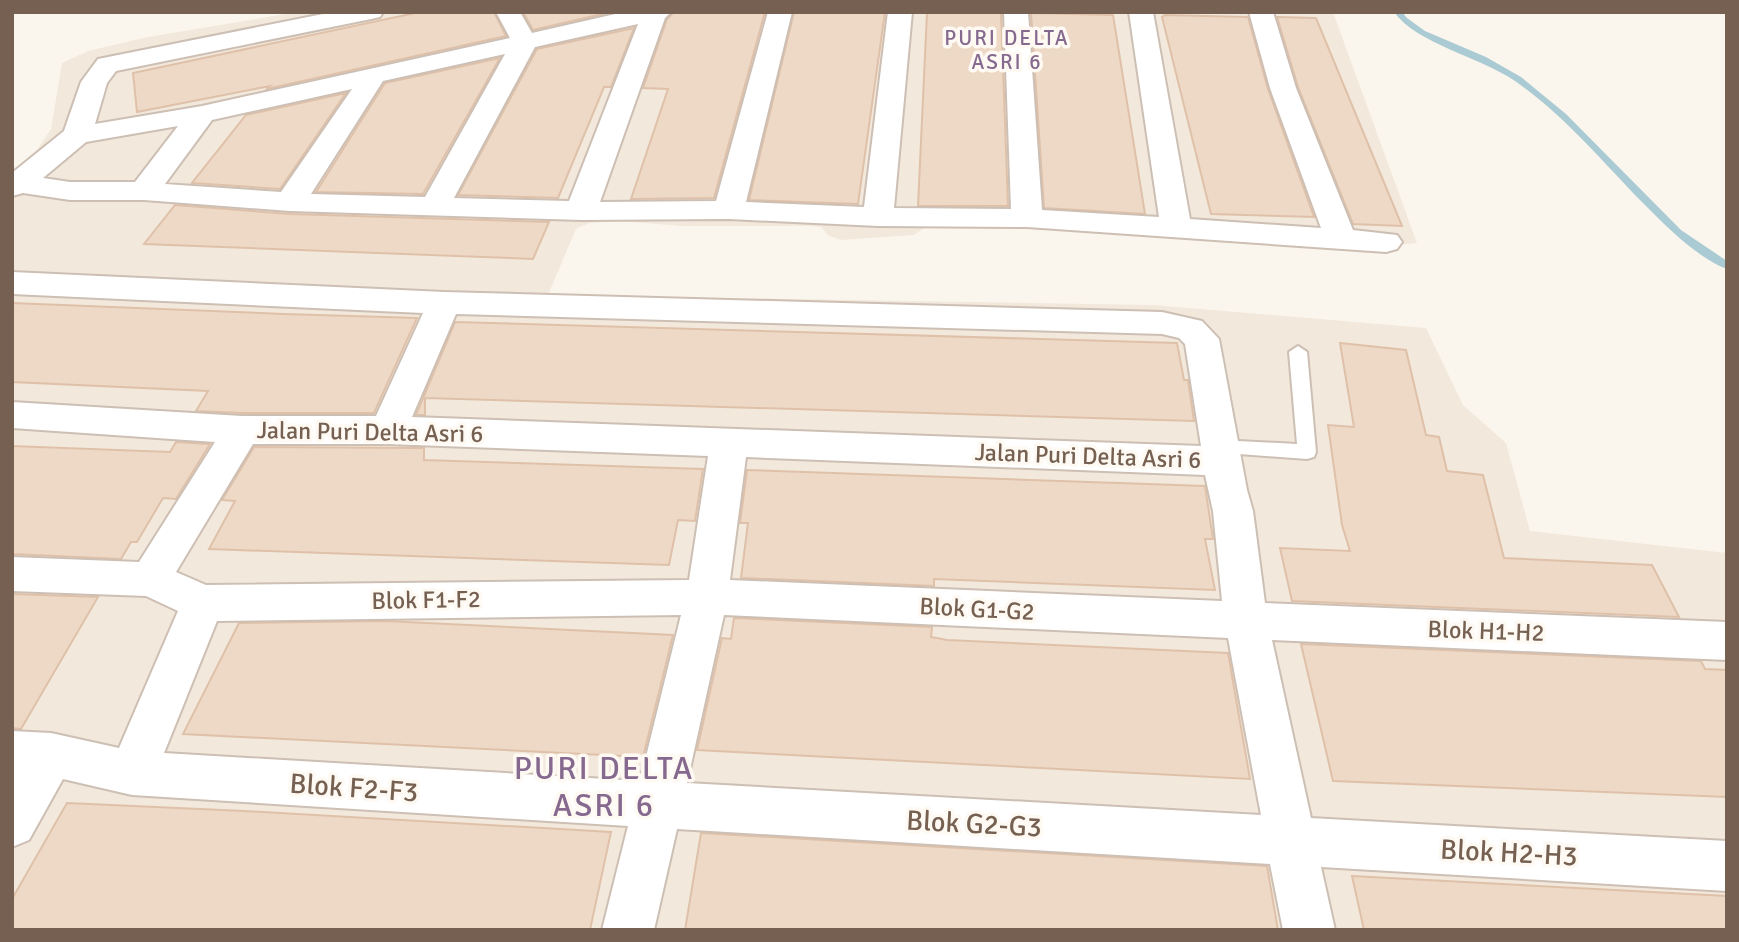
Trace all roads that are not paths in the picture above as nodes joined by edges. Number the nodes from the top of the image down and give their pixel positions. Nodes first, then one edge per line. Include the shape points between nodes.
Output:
1 (371, 12) edge
2 (508, 12) edge
3 (780, 12) edge
4 (900, 12) edge
5 (1016, 12) edge
6 (1141, 12) edge
7 (1261, 12) edge
8 (656, 13) edge
9 (525, 42) junction
10 (375, 74) junction
11 (202, 114) junction
12 (77, 135) junction
13 (14, 184) edge
14 (144, 191) junction
15 (290, 201) junction
16 (436, 204) junction
17 (729, 210) junction
18 (581, 211) junction
19 (878, 217) junction
20 (1027, 218) junction
21 (1176, 226) junction
22 (1340, 238) junction
23 (1386, 242) dead end
24 (12, 284) edge
25 (444, 303) junction
26 (1298, 352) dead end
27 (12, 415) edge
28 (243, 430) junction
29 (388, 430) junction
30 (729, 443) junction
31 (1221, 454) junction
32 (12, 574) edge
33 (150, 579) junction
34 (707, 597) junction
35 (203, 603) junction
36 (1246, 621) junction
37 (1727, 641) edge
38 (32, 754) edge
39 (132, 773) junction
40 (658, 807) junction
41 (12, 823) edge
42 (1291, 839) junction
43 (1727, 866) edge
44 (628, 930) edge
45 (1309, 930) edge

1 - 12 street via 107,65 94,82
2 - 9 street
3 - 17 street
4 - 19 street
5 - 20 street
6 - 21 street
7 - 22 street via 1283,88
8 - 9 street
8 - 18 street
9 - 10 street
9 - 16 street
10 - 11 street
10 - 15 street
11 - 12 street
11 - 14 street
12 - 13 street
13 - 14 street via 70,191
14 - 15 street
15 - 16 street
16 - 18 street
17 - 18 street
17 - 19 street
19 - 20 street
20 - 21 street
21 - 22 street
22 - 23 street
24 - 25 street
25 - 29 street
25 - 31 street via 1162,323 1190,329 1202,339
26 - 31 lane via 1307,452
27 - 28 street, Jalan Puri Delta Asri 6
28 - 29 street, Jalan Puri Delta Asri 6
28 - 33 street
29 - 30 street, Jalan Puri Delta Asri 6
30 - 31 street, Jalan Puri Delta Asri 6
30 - 34 street
31 - 36 street, Jalan Puri Delta Asri 6
32 - 33 street
33 - 35 street, Blok F1-F2
34 - 35 street, Blok F1-F2
34 - 36 street, Blok G1-G2
34 - 40 street
35 - 39 street
36 - 37 street, Blok H1-H2
36 - 42 street, Jalan Puri Delta Asri 6
38 - 39 street, Blok F2-F3
38 - 41 street
39 - 40 street, Blok F2-F3
40 - 42 street, Blok G2-G3
40 - 44 street
42 - 43 street, Blok H2-H3
42 - 45 street, Jalan Puri Delta Asri 6

